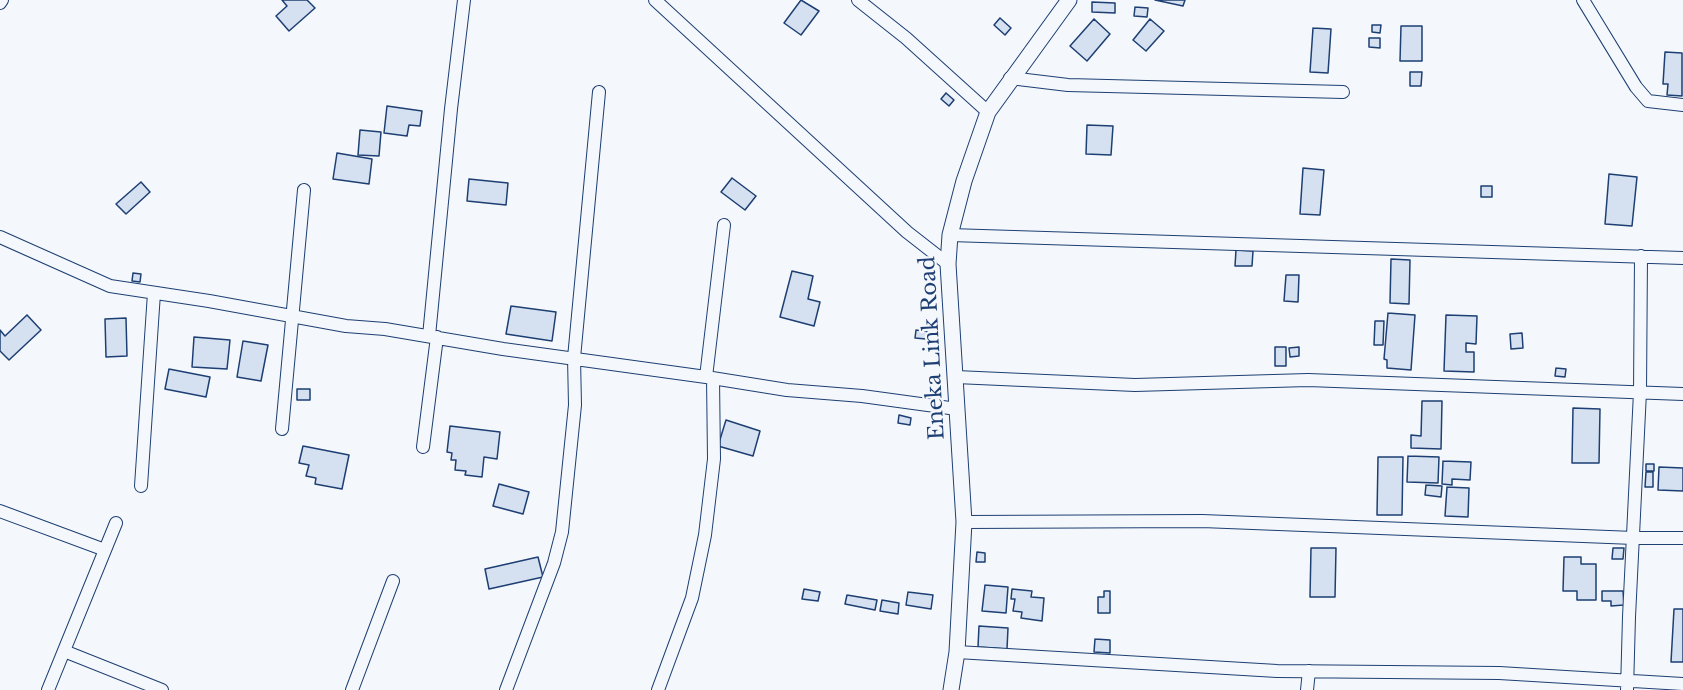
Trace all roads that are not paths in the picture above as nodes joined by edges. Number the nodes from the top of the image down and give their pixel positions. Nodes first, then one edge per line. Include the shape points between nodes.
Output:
1 (464, 0) edge
2 (655, 0) edge
3 (858, 0) edge
4 (1583, 0) edge
5 (1065, 1) edge
6 (1011, 78) junction
7 (599, 92) dead end
8 (1343, 92) dead end
9 (1683, 105) edge
10 (988, 112) junction
11 (304, 190) dead end
12 (724, 225) dead end
13 (950, 235) junction
14 (0, 237) edge
15 (1641, 256) junction
16 (1683, 258) edge
17 (948, 264) junction
18 (153, 293) junction
19 (293, 316) junction
20 (433, 337) junction
21 (574, 358) junction
22 (710, 377) junction
23 (956, 377) junction
24 (1640, 392) junction
25 (1683, 394) edge
26 (957, 409) junction
27 (282, 429) dead end
28 (423, 447) dead end
29 (141, 486) dead end
30 (0, 511) edge
31 (964, 522) junction
32 (116, 523) dead end
33 (1634, 538) junction
34 (1683, 538) edge
35 (105, 550) junction
36 (393, 581) dead end
37 (64, 651) junction
38 (957, 652) junction
39 (1309, 671) junction
40 (1683, 684) edge
41 (1627, 685) edge
42 (48, 690) edge
43 (162, 690) edge
44 (352, 690) edge
45 (506, 690) edge
46 (658, 690) edge
47 (951, 690) edge
48 (1307, 690) edge

1 - 20 street
2 - 17 street via 907,232
3 - 10 street
4 - 9 street via 1648,101
5 - 6 street, Eneka Link Road
6 - 8 street via 1068,85
6 - 10 street, Eneka Link Road
7 - 21 street
10 - 13 street, Eneka Link Road
11 - 19 street
12 - 22 street
13 - 15 street
13 - 17 street, Eneka Link Road
14 - 18 street via 110,286
15 - 16 street
15 - 24 street
17 - 23 street, Eneka Link Road
18 - 19 street
18 - 29 street
19 - 20 street
19 - 27 street
20 - 21 street
20 - 28 street
21 - 22 street
21 - 45 street via 574,405 562,532
22 - 26 street
22 - 46 street via 714,459 705,535 692,598
23 - 24 street via 1136,385 1308,380
23 - 26 street, Eneka Link Road
24 - 25 street
24 - 33 street
26 - 31 street, Eneka Link Road
30 - 35 street
31 - 33 street via 1202,521
31 - 38 street, Eneka Link Road
32 - 35 street
33 - 34 street
33 - 41 street
35 - 37 street
36 - 44 street
37 - 42 street
37 - 43 street
38 - 39 street
38 - 47 street, Eneka Link Road
39 - 41 street via 1498,673
39 - 48 street
40 - 41 street

